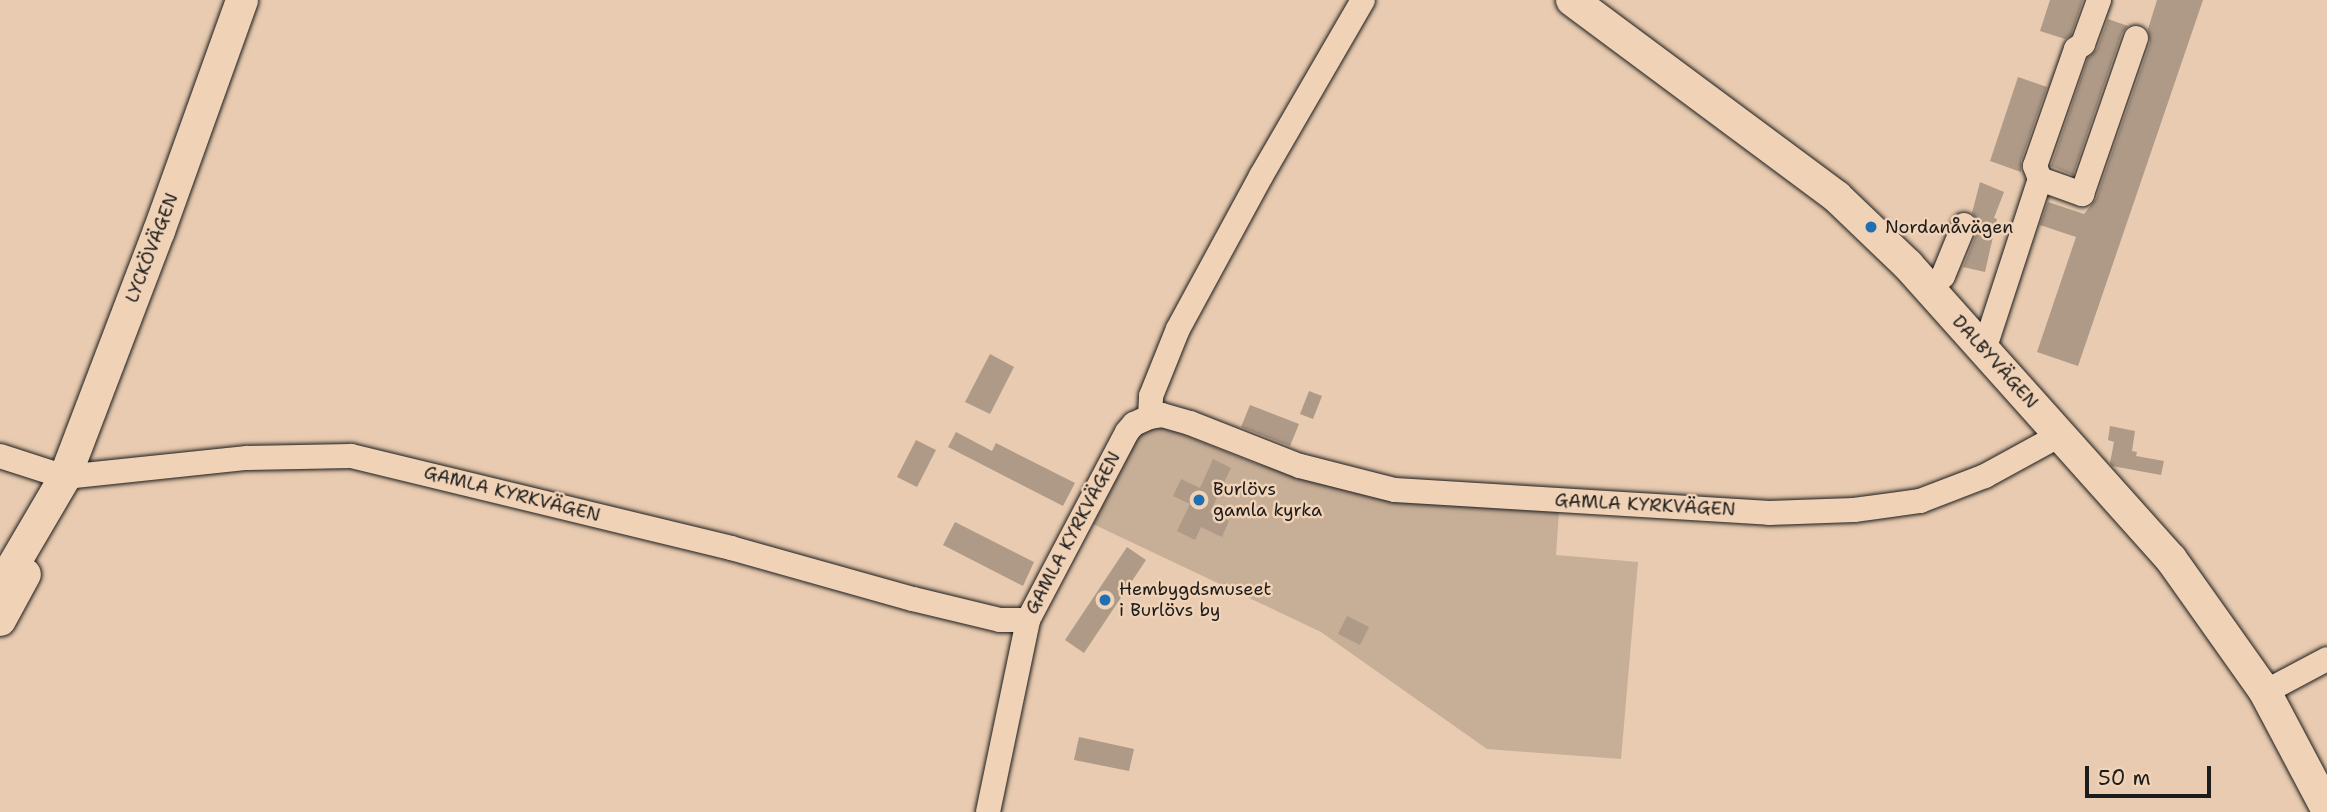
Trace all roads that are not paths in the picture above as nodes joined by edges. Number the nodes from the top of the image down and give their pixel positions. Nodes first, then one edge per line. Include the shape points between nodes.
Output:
1 (243, 0) edge
2 (1363, 0) edge
3 (1572, 0) edge
4 (2099, 0) edge
5 (2136, 38) dead end
6 (2040, 179) junction
7 (1964, 225) dead end
8 (1930, 289) junction
9 (1984, 350) junction
10 (1150, 417) junction
11 (2060, 435) junction
12 (0, 456) edge
13 (61, 485) junction
14 (0, 588) edge
15 (0, 620) edge
16 (1028, 620) junction
17 (2327, 659) edge
18 (2265, 692) junction
19 (2327, 808) edge
20 (988, 812) edge

1 - 13 main road, LYCKÖVÄGEN
2 - 10 street via 1178,329 1151,396
3 - 8 main road, DALBYVÄGEN via 1837,197
4 - 6 street via 2076,49 2035,166
5 - 6 street via 2082,194
6 - 9 street
7 - 8 street via 1943,276
8 - 9 main road, DALBYVÄGEN
9 - 11 main road, DALBYVÄGEN
10 - 11 street, GAMLA KYRKVÄGEN via 1162,415 1300,466 1395,490 1769,513 1854,510 1920,500 1985,476
10 - 16 street, GAMLA KYRKVÄGEN via 1127,432
11 - 18 main road, DALBYVÄGEN via 2171,559
12 - 13 street
13 - 14 main road, LYCKÖVÄGEN
13 - 15 main road, LYCKÖVÄGEN via 27,570
13 - 16 street, GAMLA KYRKVÄGEN via 247,457 351,456 731,548 1000,620
16 - 20 street
17 - 18 street
18 - 19 main road, DALBYVÄGEN

